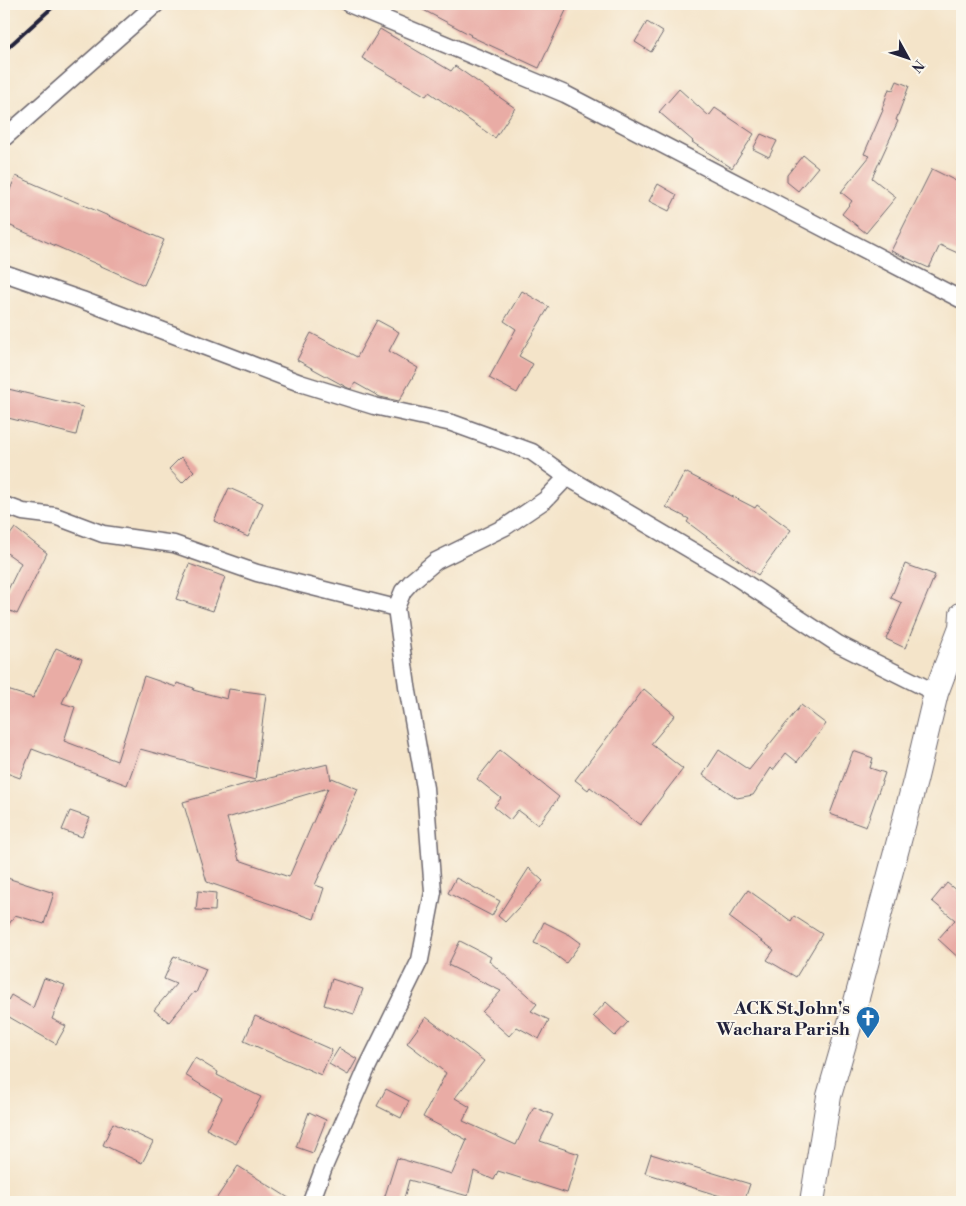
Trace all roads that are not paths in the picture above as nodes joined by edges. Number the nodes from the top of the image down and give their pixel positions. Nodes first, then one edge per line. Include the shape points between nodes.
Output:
1 (156, 4) edge
2 (349, 4) edge
3 (4, 138) edge
4 (4, 273) edge
5 (962, 298) edge
6 (567, 477) junction
7 (4, 505) edge
8 (396, 608) junction
9 (962, 623) edge
10 (936, 693) junction
11 (311, 1202) edge
12 (812, 1202) edge

1 - 3 street
2 - 5 street via 565,94
4 - 6 street via 300,383 374,406 452,423 532,452
6 - 8 street via 545,500 505,527 436,561 403,591
6 - 10 street via 730,573 838,644
7 - 8 street via 23,512 55,516 103,534 174,544 257,573
8 - 11 street via 406,686 425,788 433,892 420,960 367,1068
9 - 10 main road
10 - 12 main road via 829,1096

